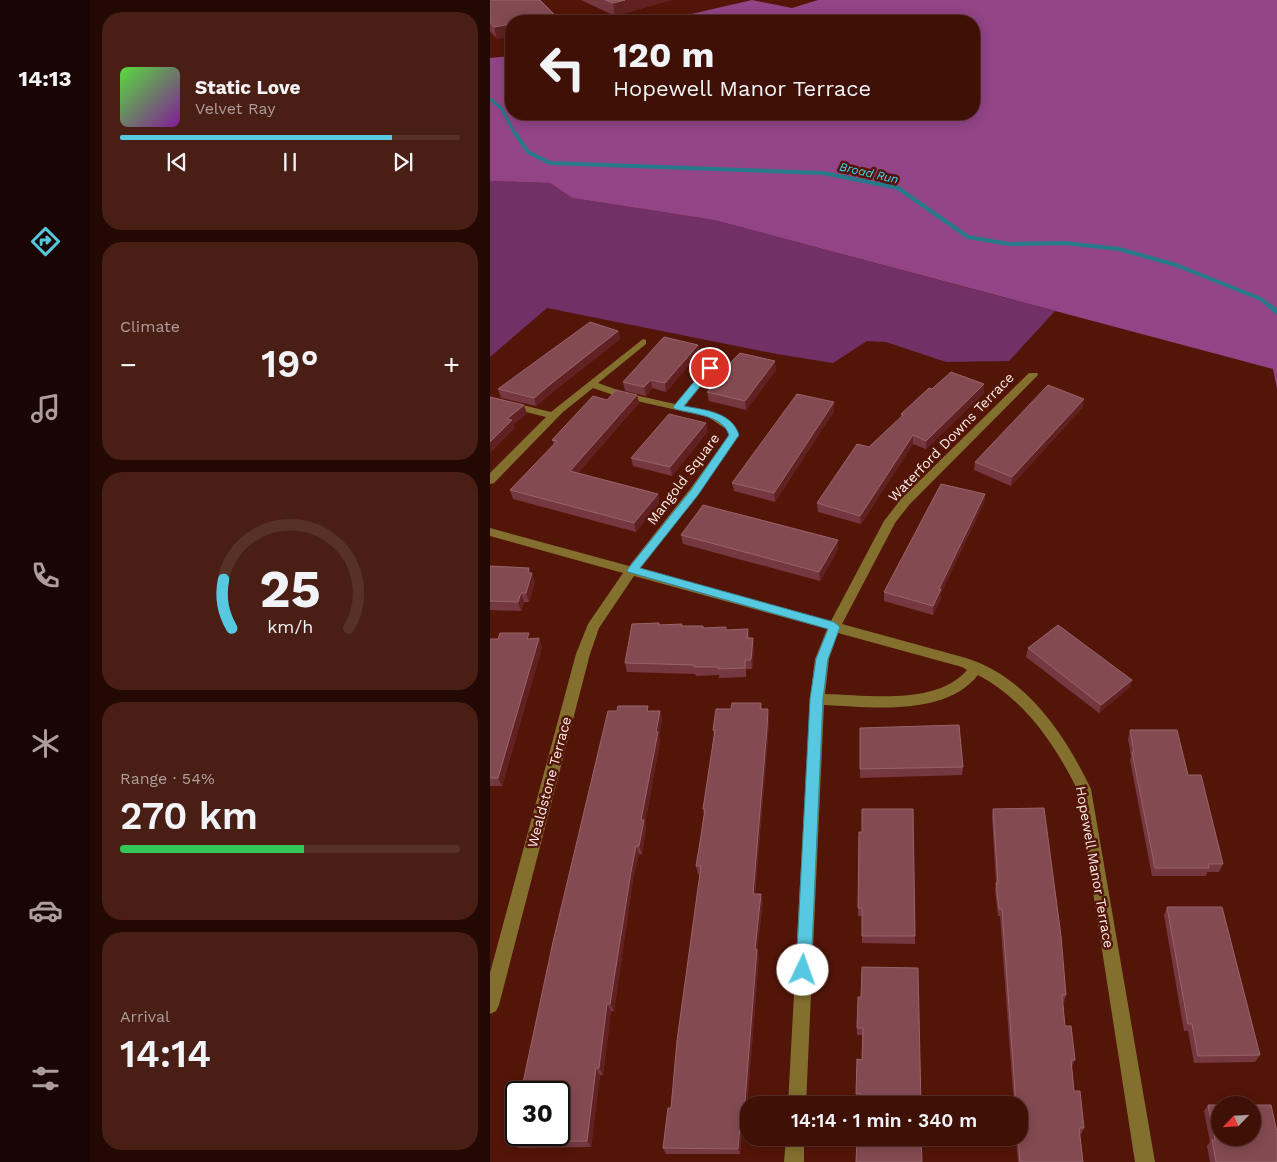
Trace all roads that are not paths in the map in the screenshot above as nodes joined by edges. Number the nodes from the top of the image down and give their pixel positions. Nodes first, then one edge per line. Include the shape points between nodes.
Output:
1 (643, 342) dead end
2 (721, 355) dead end
3 (1033, 375) dead end
4 (591, 384) junction
5 (490, 400) edge
6 (678, 407) junction
7 (554, 416) junction
8 (490, 480) edge
9 (490, 532) edge
10 (632, 570) junction
11 (834, 627) junction
12 (976, 668) junction
13 (817, 699) junction
14 (490, 1005) edge
15 (796, 1096) edge
16 (795, 1146) edge
17 (794, 1162) edge
18 (1145, 1162) edge

1 - 4 street
2 - 6 street
3 - 11 street, Waterford Downs Terrace via 905,502 890,521
4 - 6 street, Mangold Square
4 - 7 street
5 - 7 street
6 - 10 street, Mangold Square via 718,418 731,427 734,435
7 - 8 street
9 - 10 street, Hopewell Manor Terrace
10 - 11 street, Hopewell Manor Terrace
10 - 14 street, Wealdstone Terrace via 593,628 583,654
11 - 12 street, Hopewell Manor Terrace
11 - 13 street, Waterford Downs Terrace via 822,659
12 - 13 street via 955,689 928,698
12 - 18 street, Hopewell Manor Terrace via 1026,702 1044,719 1084,789
13 - 15 street, Waterford Downs Terrace
16 - 17 street

